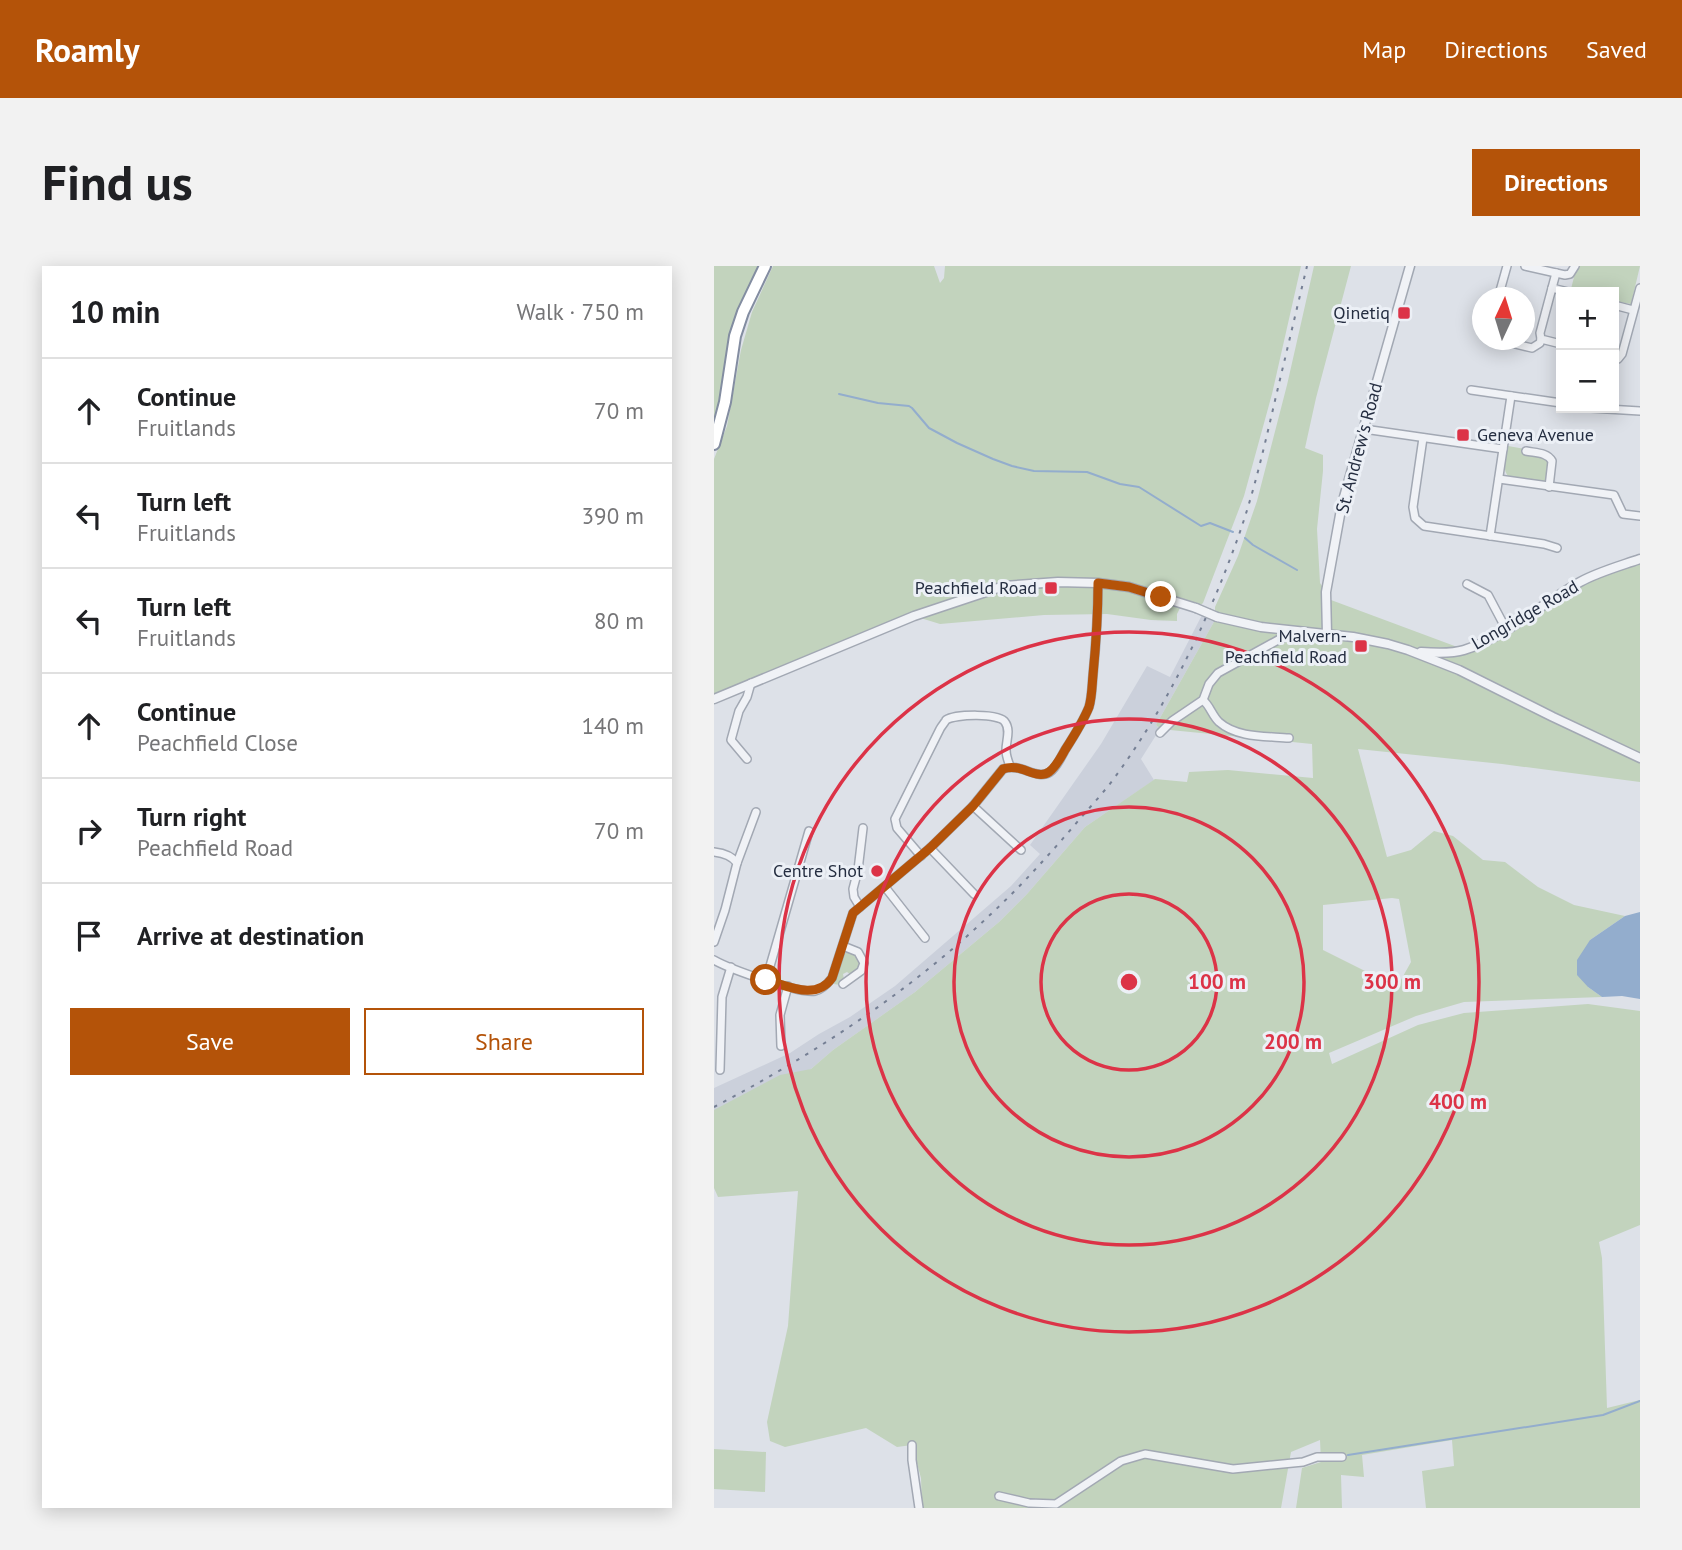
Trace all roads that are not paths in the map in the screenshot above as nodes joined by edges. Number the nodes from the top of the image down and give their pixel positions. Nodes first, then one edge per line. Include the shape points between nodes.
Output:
1 (765, 266) edge
2 (1410, 266) edge
3 (1507, 266) edge
4 (1526, 266) edge
5 (1575, 266) edge
6 (1556, 273) junction
7 (1501, 287) edge
8 (1552, 288) junction
9 (1640, 288) edge
10 (1556, 289) edge
11 (1619, 306) edge
12 (1633, 310) junction
13 (1631, 324) junction
14 (1640, 327) edge
15 (1541, 339) junction
16 (1556, 343) edge
17 (1535, 346) edge
18 (1619, 359) edge
19 (1471, 390) dead end
20 (1511, 396) junction
21 (1556, 402) edge
22 (1619, 410) edge
23 (1640, 411) edge
24 (1364, 429) junction
25 (1423, 438) junction
26 (714, 444) edge
27 (1503, 449) junction
28 (1526, 452) dead end
29 (1499, 479) junction
30 (1549, 487) junction
31 (1640, 516) edge
32 (1490, 536) junction
33 (1558, 548) dead end
34 (1640, 559) edge
35 (1098, 583) junction
36 (1467, 584) dead end
37 (1506, 629) junction
38 (1299, 632) junction
39 (1327, 634) junction
40 (1408, 650) junction
41 (751, 683) junction
42 (714, 699) edge
43 (1203, 700) junction
44 (1160, 733) dead end
45 (1289, 738) dead end
46 (1640, 758) edge
47 (747, 759) dead end
48 (1010, 766) junction
49 (973, 806) junction
50 (756, 812) dead end
51 (863, 828) dead end
52 (809, 831) dead end
53 (930, 848) junction
54 (1021, 850) dead end
55 (714, 852) edge
56 (921, 856) junction
57 (737, 863) junction
58 (885, 887) junction
59 (974, 894) dead end
60 (860, 907) junction
61 (925, 938) dead end
62 (714, 942) edge
63 (843, 946) junction
64 (714, 960) edge
65 (731, 967) junction
66 (766, 980) junction
67 (846, 980) dead end
68 (788, 986) junction
69 (781, 1046) dead end
70 (720, 1070) dead end
71 (912, 1445) dead end
72 (1342, 1457) dead end
73 (999, 1496) dead end
74 (919, 1508) edge

1 - 26 highway via 735,336
2 - 24 street, St. Andrew's Road
3 - 7 street
4 - 6 street
5 - 6 street via 1570,274
6 - 8 street
8 - 10 street
8 - 15 street
9 - 12 street
11 - 12 street
12 - 13 street
13 - 14 street
13 - 18 street
15 - 16 street
15 - 17 street
19 - 20 street
20 - 21 street
20 - 27 street
22 - 23 street
24 - 25 street
24 - 39 street, St. Andrew's Road via 1342,504 1326,592
25 - 27 street
25 - 32 street via 1415,518 1424,526
27 - 29 street
28 - 30 street via 1550,457
29 - 30 street
29 - 32 street
30 - 31 street via 1614,495 1623,514
32 - 33 street
34 - 37 street, Longridge Road via 1581,582
35 - 38 street, bridge via 1129,587 1217,617
35 - 41 street via 1004,586 914,616
35 - 48 street via 1090,704 1049,772
36 - 37 street via 1488,595
37 - 40 street, Longridge Road via 1463,650
38 - 39 street
38 - 43 street via 1218,673
39 - 40 street
40 - 46 street via 1460,670
41 - 42 street
41 - 47 street via 731,740
43 - 44 street
43 - 45 street via 1229,730
48 - 49 street
48 - 56 street via 1008,731 1000,717 946,720 895,819 897,828
49 - 53 street
49 - 54 street
50 - 57 street
51 - 60 street via 853,889
52 - 66 street
53 - 56 street
53 - 59 street
55 - 57 street
56 - 58 street
57 - 62 street
58 - 60 street
58 - 61 street
60 - 63 street via 853,913
63 - 67 street via 858,952 864,963 862,971
63 - 68 street via 827,984 817,991
64 - 65 street
65 - 66 street
65 - 70 street via 722,998
66 - 68 street
68 - 69 street via 780,1015
71 - 74 street
72 - 73 street via 1233,1469 1145,1454 1121,1461 1056,1504

